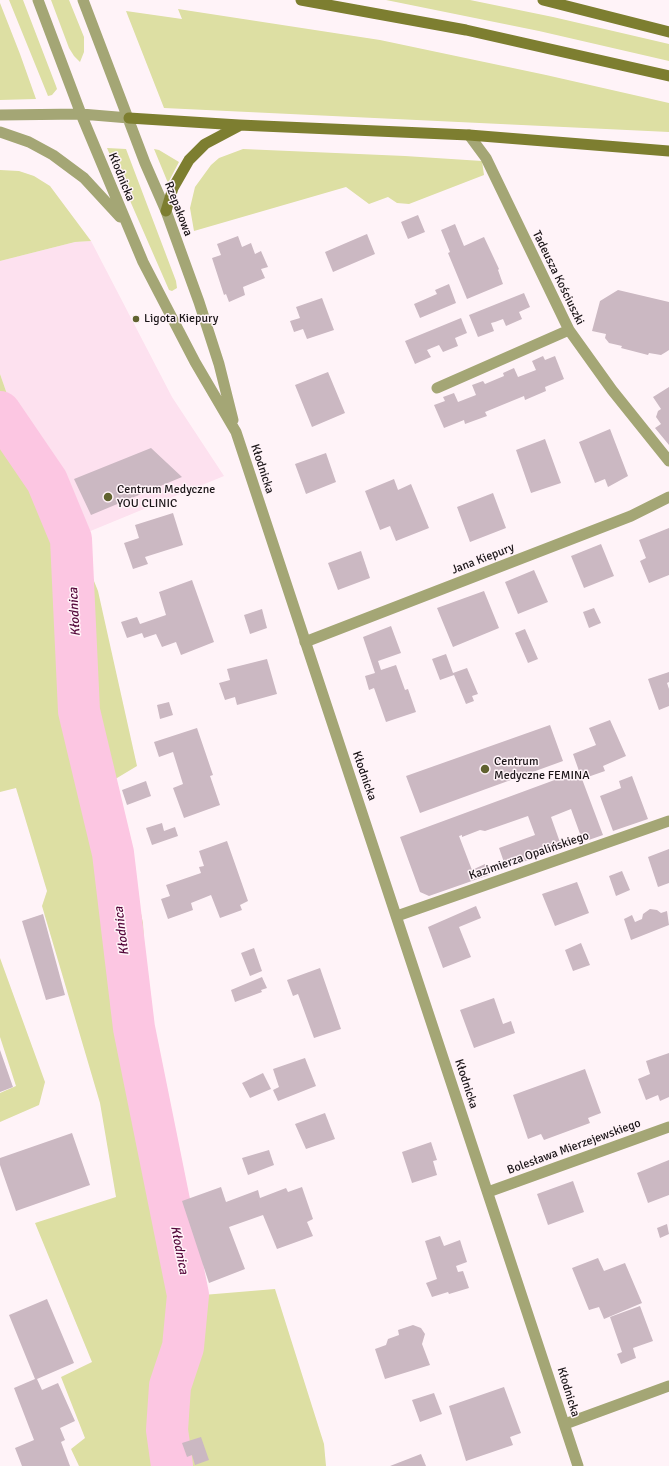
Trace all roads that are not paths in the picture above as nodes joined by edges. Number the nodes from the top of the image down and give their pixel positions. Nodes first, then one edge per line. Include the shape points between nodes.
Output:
1 (38, 0) edge
2 (83, 0) edge
3 (301, 0) edge
4 (543, 0) edge
5 (669, 32) edge
6 (669, 76) edge
7 (80, 114) junction
8 (0, 115) edge
9 (129, 118) junction
10 (239, 125) junction
11 (0, 132) edge
12 (469, 135) junction
13 (669, 151) edge
14 (166, 211) junction
15 (125, 221) junction
16 (569, 330) junction
17 (437, 388) dead end
18 (236, 432) junction
19 (669, 461) edge
20 (669, 497) edge
21 (305, 642) junction
22 (669, 821) edge
23 (397, 916) junction
24 (669, 1127) edge
25 (488, 1192) junction
26 (669, 1386) edge
27 (565, 1424) junction
28 (578, 1466) edge

1 - 7 street
2 - 9 street, Rzepakowa
3 - 6 main road via 466,30
4 - 5 main road
7 - 8 street
7 - 9 street
7 - 15 street, Kłodnicka
9 - 10 main road
9 - 14 street, Rzepakowa
10 - 12 main road
10 - 14 main road via 205,144 189,160 172,188
11 - 15 street via 29,142 53,155 84,178
12 - 13 main road
12 - 16 street, Tadeusza Kościuszki via 486,158
14 - 18 street, Rzepakowa via 219,364
15 - 18 street, Kłodnicka via 143,262 195,362
16 - 17 street
16 - 19 street, Tadeusza Kościuszki via 612,390
18 - 21 street, Kłodnicka
20 - 21 street, Jana Kiepury via 631,516
21 - 23 street, Kłodnicka
22 - 23 street, Kazimierza Opalińskiego
23 - 25 street, Kłodnicka
24 - 25 street, Bolesława Mierzejewskiego
25 - 27 street, Kłodnicka
26 - 27 street
27 - 28 street, Kłodnicka

